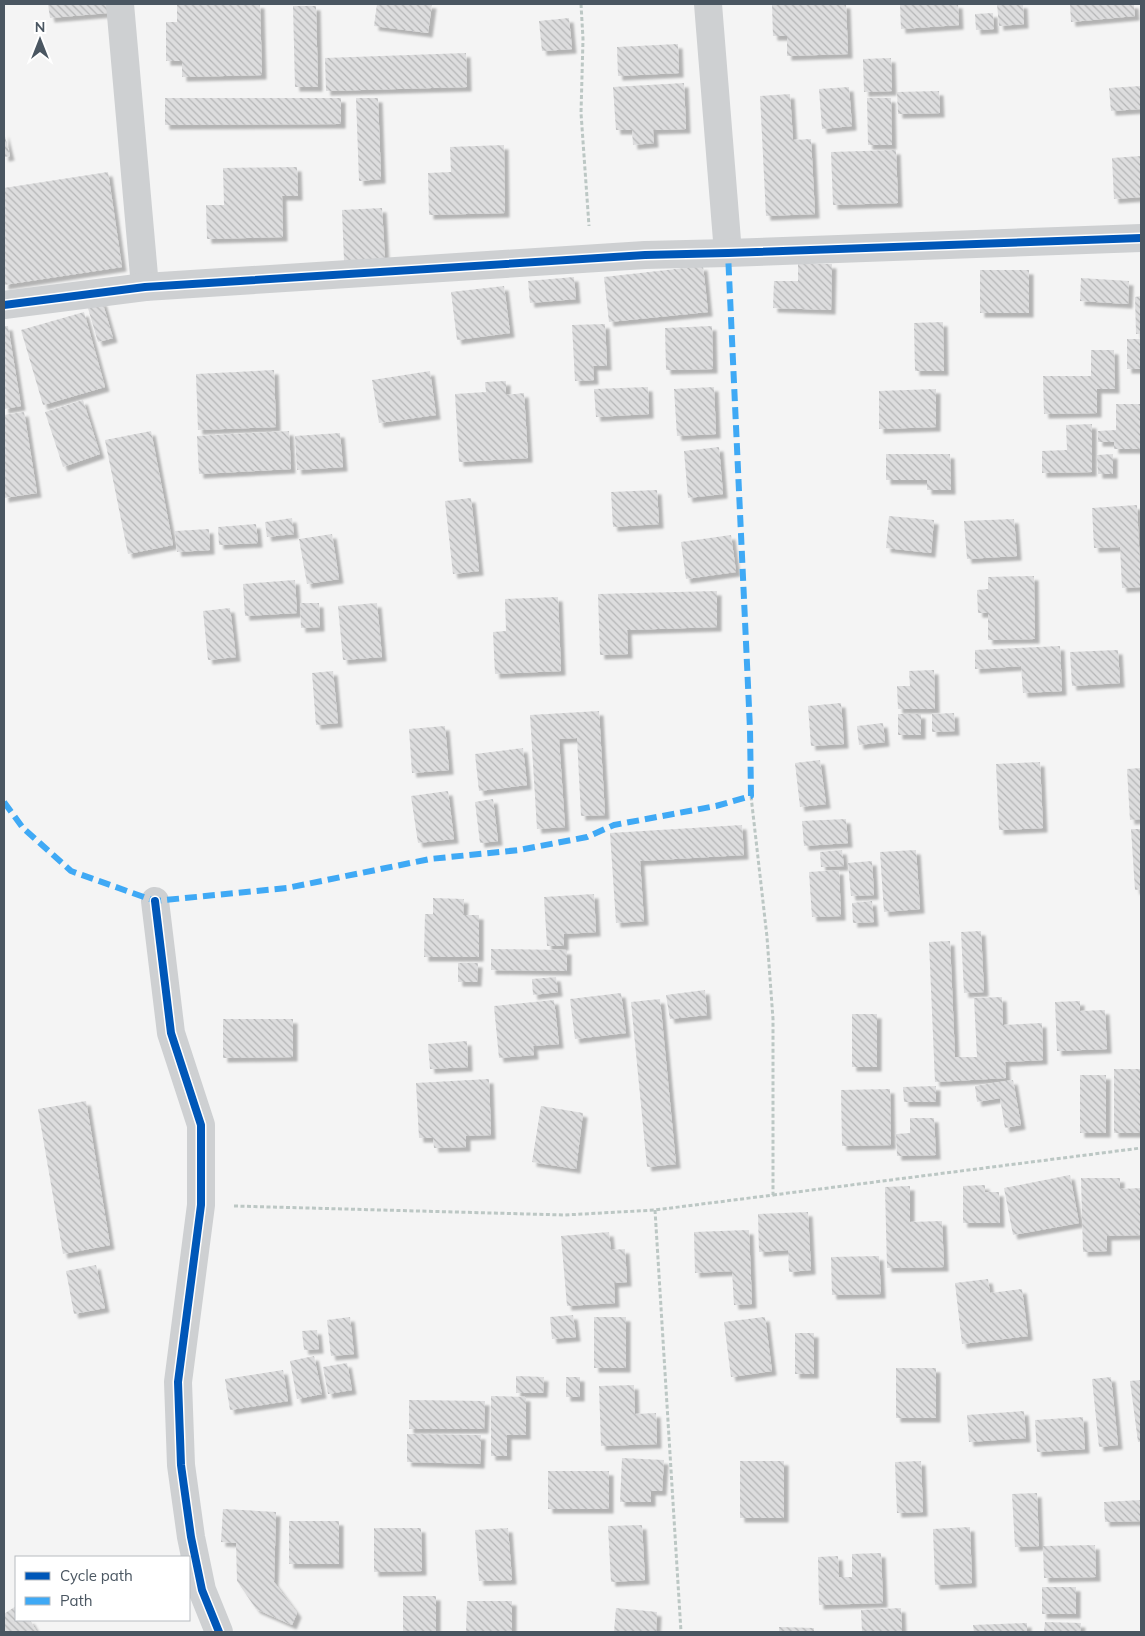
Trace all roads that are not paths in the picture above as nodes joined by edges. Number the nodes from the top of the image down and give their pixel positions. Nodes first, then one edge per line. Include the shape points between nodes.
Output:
1 (120, 4) edge
2 (708, 4) edge
3 (1141, 238) edge
4 (728, 254) junction
5 (145, 287) junction
6 (4, 305) edge
7 (155, 901) dead end
8 (219, 1632) edge

1 - 5 street
2 - 4 street
3 - 4 street
4 - 5 street via 645,255
5 - 6 street
7 - 8 street via 171,1033 201,1126 201,1205 178,1382 181,1465 191,1537 202,1590

